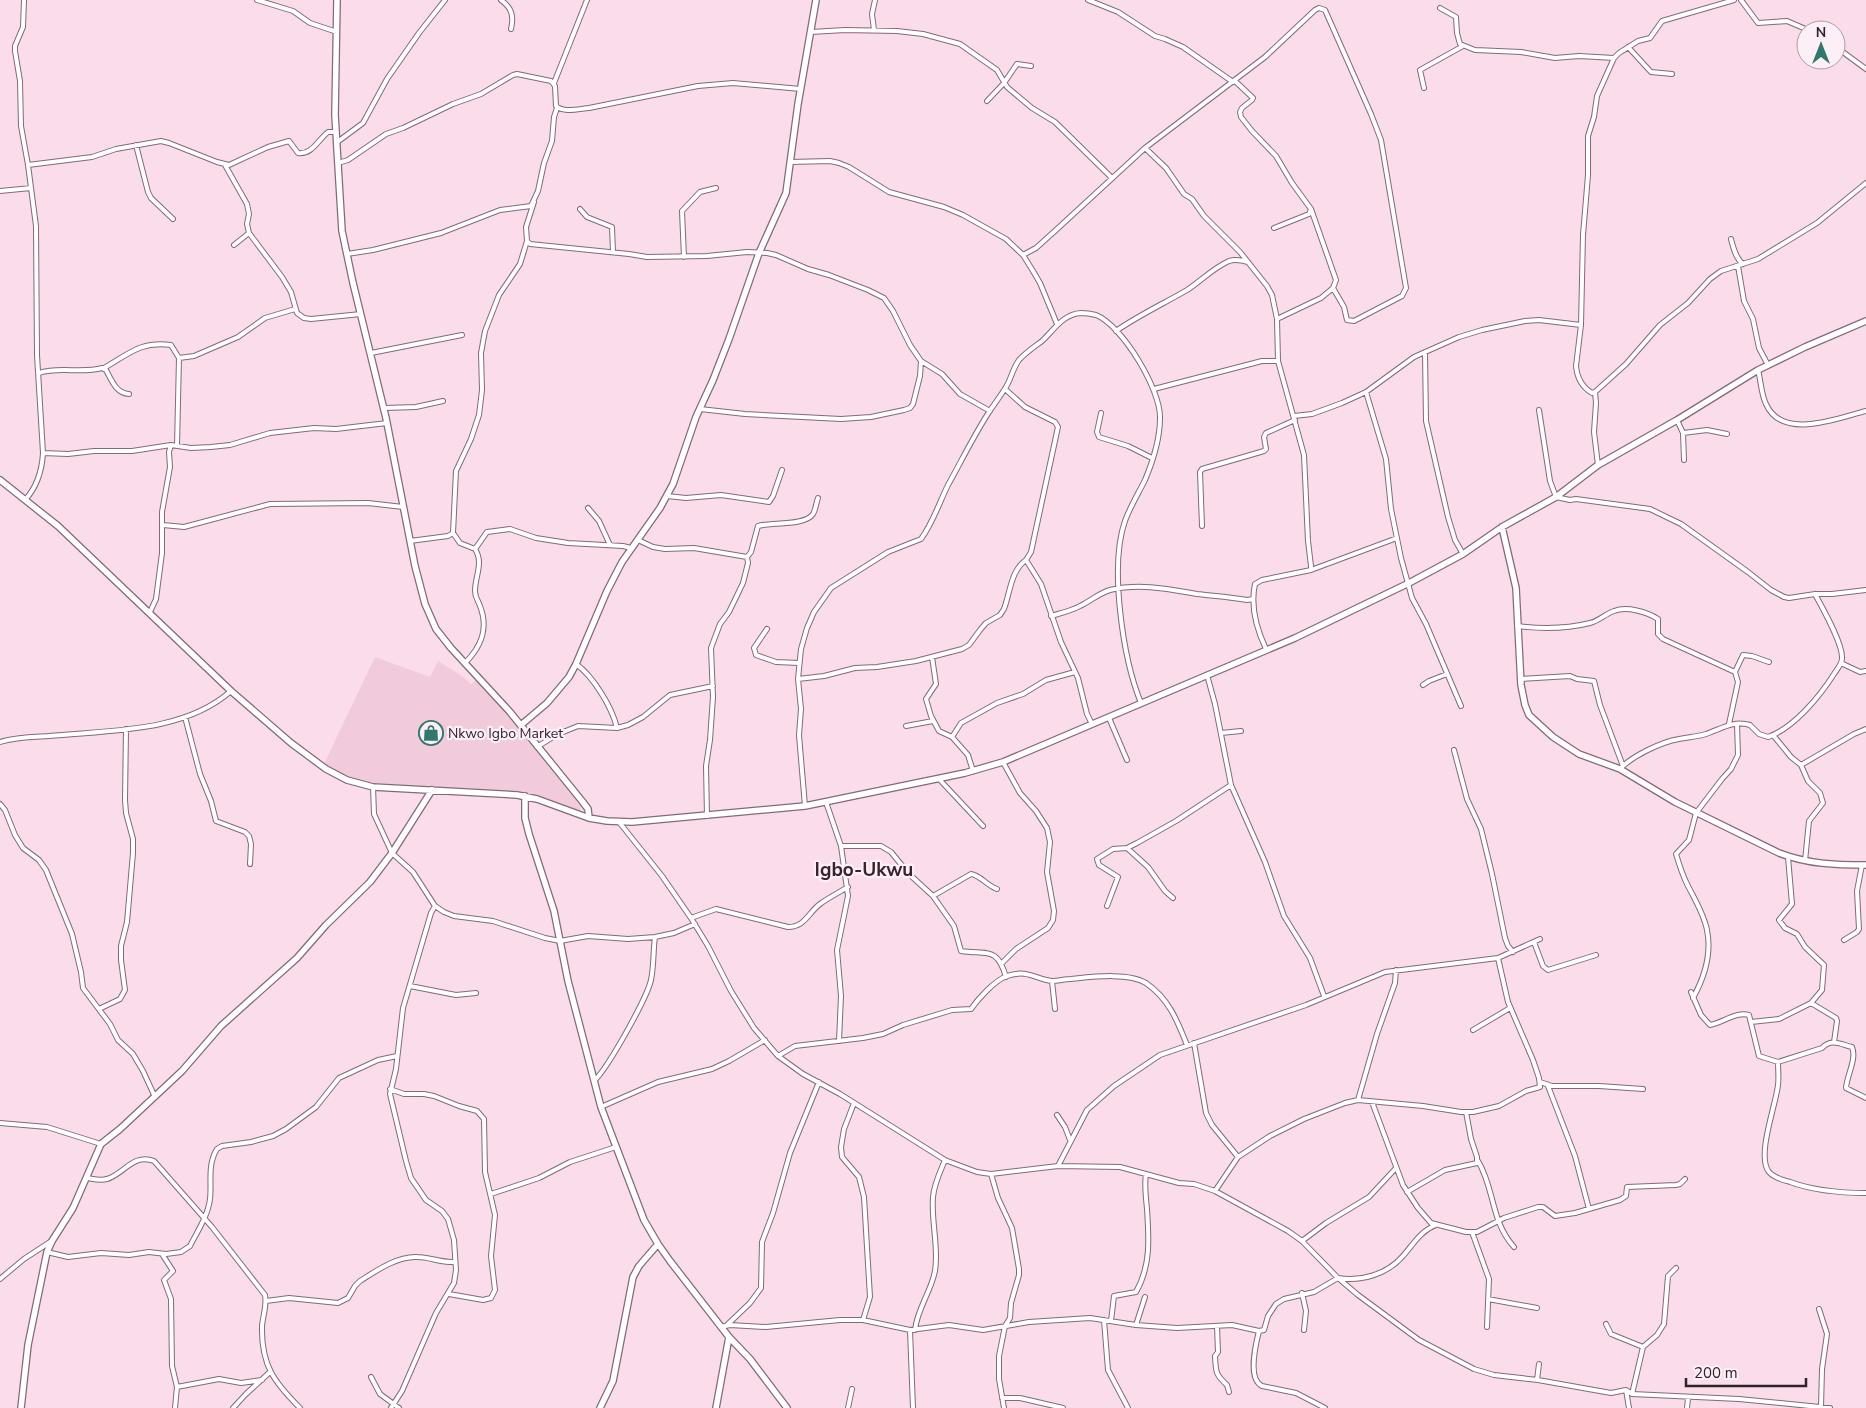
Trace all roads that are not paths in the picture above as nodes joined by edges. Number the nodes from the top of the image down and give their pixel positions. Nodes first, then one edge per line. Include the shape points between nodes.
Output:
1 (24, 0) edge
2 (257, 0) edge
3 (337, 0) edge
4 (445, 0) edge
5 (501, 0) edge
6 (586, 0) edge
7 (816, 0) edge
8 (875, 0) edge
9 (1088, 0) edge
10 (1734, 0) edge
11 (1741, 0) edge
12 (1440, 8) dead end
13 (1796, 25) edge
14 (511, 29) dead end
15 (874, 30) junction
16 (337, 32) junction
17 (811, 32) junction
18 (1463, 46) junction
19 (1628, 47) junction
20 (1846, 55) edge
21 (1614, 58) junction
22 (1031, 66) dead end
23 (1866, 69) edge
24 (1672, 74) dead end
25 (1234, 81) junction
26 (554, 83) junction
27 (1004, 83) junction
28 (1424, 88) dead end
29 (801, 89) junction
30 (987, 101) dead end
31 (557, 108) junction
32 (336, 132) junction
33 (336, 143) junction
34 (136, 145) junction
35 (1145, 148) junction
36 (790, 162) junction
37 (338, 163) junction
38 (28, 164) junction
39 (225, 165) junction
40 (1112, 178) junction
41 (1866, 183) edge
42 (32, 188) junction
43 (716, 188) dead end
44 (0, 191) edge
45 (534, 202) junction
46 (518, 208) junction
47 (580, 209) dead end
48 (1311, 209) junction
49 (530, 213) junction
50 (173, 219) dead end
51 (1274, 228) dead end
52 (248, 233) junction
53 (1731, 239) dead end
54 (527, 241) junction
55 (234, 245) dead end
56 (613, 252) junction
57 (760, 253) junction
58 (347, 254) junction
59 (1023, 255) junction
60 (684, 257) junction
61 (1248, 262) junction
62 (1744, 264) junction
63 (1738, 266) junction
64 (1334, 288) junction
65 (295, 310) junction
66 (361, 314) junction
67 (1277, 319) junction
68 (1866, 321) edge
69 (1057, 324) junction
70 (1580, 324) junction
71 (1116, 331) junction
72 (462, 335) dead end
73 (371, 352) junction
74 (1425, 352) junction
75 (179, 358) junction
76 (921, 361) junction
77 (1278, 361) junction
78 (1768, 365) junction
79 (104, 368) junction
80 (1758, 370) junction
81 (39, 373) junction
82 (1005, 389) junction
83 (1154, 389) junction
84 (1366, 392) junction
85 (1595, 392) junction
86 (129, 394) dead end
87 (443, 401) dead end
88 (384, 408) junction
89 (700, 408) junction
90 (1539, 410) dead end
91 (990, 411) junction
92 (1866, 411) edge
93 (1102, 413) dead end
94 (1294, 418) junction
95 (1677, 420) junction
96 (387, 423) junction
97 (1683, 433) junction
98 (1727, 434) dead end
99 (171, 445) junction
100 (177, 446) junction
101 (43, 453) junction
102 (1152, 458) junction
103 (1684, 460) dead end
104 (1598, 466) junction
105 (782, 470) dead end
106 (0, 480) edge
107 (667, 496) junction
108 (1556, 497) junction
109 (818, 498) dead end
110 (26, 500) junction
111 (403, 507) junction
112 (588, 508) dead end
113 (163, 525) junction
114 (1202, 526) dead end
115 (1502, 527) junction
116 (453, 533) junction
117 (1397, 538) junction
118 (638, 540) junction
119 (410, 541) junction
120 (610, 546) junction
121 (631, 548) junction
122 (475, 550) junction
123 (1463, 554) junction
124 (747, 557) junction
125 (1026, 560) junction
126 (1311, 570) junction
127 (1409, 583) junction
128 (1119, 588) junction
129 (1866, 590) edge
130 (1815, 594) junction
131 (1253, 599) junction
132 (150, 612) junction
133 (1051, 616) junction
134 (1517, 626) junction
135 (766, 629) dead end
136 (1266, 649) junction
137 (932, 657) junction
138 (1769, 662) dead end
139 (465, 663) junction
140 (799, 663) junction
141 (1840, 663) junction
142 (576, 664) junction
143 (1866, 671) edge
144 (1075, 672) junction
145 (1736, 672) junction
146 (1447, 674) junction
147 (1207, 675) junction
148 (798, 679) junction
149 (1520, 679) junction
150 (1423, 685) dead end
151 (713, 686) junction
152 (231, 691) junction
153 (1141, 703) junction
154 (1461, 706) dead end
155 (185, 717) junction
156 (1109, 718) junction
157 (933, 721) junction
158 (1092, 724) junction
159 (1729, 724) junction
160 (1737, 724) junction
161 (521, 725) junction
162 (906, 726) dead end
163 (617, 728) junction
164 (126, 729) junction
165 (1866, 729) edge
166 (1241, 731) dead end
167 (1221, 733) junction
168 (1773, 735) junction
169 (952, 738) junction
170 (0, 742) edge
171 (537, 748) junction
172 (1454, 750) dead end
173 (1127, 760) dead end
174 (1003, 762) junction
175 (1801, 764) junction
176 (1622, 768) junction
177 (973, 771) junction
178 (939, 779) junction
179 (1231, 785) junction
180 (373, 787) junction
181 (432, 790) junction
182 (525, 796) junction
183 (826, 802) junction
184 (584, 803) junction
185 (0, 804) edge
186 (805, 806) junction
187 (1696, 813) junction
188 (581, 816) junction
189 (707, 816) junction
190 (589, 818) junction
191 (619, 822) junction
192 (983, 826) dead end
193 (841, 846) junction
194 (1127, 848) junction
195 (392, 853) junction
196 (1788, 857) junction
197 (1805, 861) junction
198 (250, 864) dead end
199 (1864, 865) edge
200 (848, 887) junction
201 (997, 889) dead end
202 (933, 896) junction
203 (1174, 898) dead end
204 (435, 906) junction
205 (1107, 906) dead end
206 (691, 918) junction
207 (695, 924) junction
208 (655, 937) junction
209 (1540, 939) dead end
210 (1844, 940) dead end
211 (560, 941) junction
212 (1534, 942) junction
213 (1513, 952) junction
214 (1596, 955) dead end
215 (1498, 958) junction
216 (1002, 963) junction
217 (1396, 970) junction
218 (1006, 977) junction
219 (1052, 981) junction
220 (410, 986) junction
221 (1691, 992) dead end
222 (476, 994) dead end
223 (1324, 996) junction
224 (1693, 998) junction
225 (1810, 1003) junction
226 (1510, 1008) junction
227 (99, 1009) junction
228 (1055, 1010) dead end
229 (1751, 1022) junction
230 (1473, 1030) dead end
231 (765, 1040) junction
232 (839, 1041) junction
233 (1834, 1042) junction
234 (1194, 1044) junction
235 (1187, 1046) junction
236 (397, 1056) junction
237 (778, 1056) junction
238 (1778, 1062) junction
239 (594, 1081) junction
240 (819, 1082) junction
241 (1540, 1082) junction
242 (1548, 1086) junction
243 (390, 1089) junction
244 (1643, 1089) dead end
245 (155, 1097) junction
246 (1866, 1098) edge
247 (1358, 1100) junction
248 (1372, 1102) junction
249 (854, 1103) junction
250 (601, 1107) junction
251 (1466, 1112) junction
252 (1057, 1115) dead end
253 (0, 1123) edge
254 (1070, 1140) junction
255 (101, 1144) junction
256 (616, 1147) junction
257 (1238, 1157) junction
258 (945, 1160) junction
259 (1478, 1161) junction
260 (1058, 1166) junction
261 (1396, 1168) junction
262 (991, 1174) junction
263 (1146, 1174) junction
264 (87, 1178) junction
265 (1685, 1179) dead end
266 (1215, 1191) junction
267 (1407, 1192) junction
268 (1866, 1193) edge
269 (491, 1194) junction
270 (1589, 1210) junction
271 (204, 1218) junction
272 (1497, 1220) junction
273 (1436, 1225) junction
274 (1472, 1232) junction
275 (1302, 1240) junction
276 (52, 1241) junction
277 (658, 1244) junction
278 (1514, 1247) dead end
279 (47, 1252) junction
280 (162, 1254) junction
281 (455, 1262) junction
282 (1676, 1268) dead end
283 (1338, 1278) junction
284 (0, 1279) edge
285 (449, 1294) junction
286 (1302, 1294) junction
287 (1144, 1297) dead end
288 (1488, 1299) junction
289 (266, 1301) junction
290 (1537, 1308) dead end
291 (1819, 1309) dead end
292 (863, 1320) junction
293 (1104, 1320) junction
294 (1111, 1321) junction
295 (1606, 1324) dead end
296 (1136, 1325) junction
297 (724, 1326) junction
298 (1005, 1326) junction
299 (1217, 1326) junction
300 (1487, 1327) dead end
301 (912, 1330) junction
302 (1262, 1330) junction
303 (1304, 1330) dead end
304 (1266, 1336) dead end
305 (729, 1337) junction
306 (1643, 1347) junction
307 (1539, 1364) dead end
308 (270, 1372) junction
309 (371, 1377) dead end
310 (262, 1380) junction
311 (1537, 1380) junction
312 (177, 1387) junction
313 (852, 1389) dead end
314 (1626, 1390) junction
315 (1229, 1392) dead end
316 (1632, 1394) junction
317 (1002, 1398) junction
318 (1688, 1398) junction
319 (1776, 1402) junction
320 (392, 1407) edge
321 (1821, 1407) edge
322 (21, 1408) edge
323 (175, 1408) edge
324 (233, 1408) edge
325 (300, 1408) edge
326 (399, 1408) edge
327 (600, 1408) edge
328 (716, 1408) edge
329 (788, 1408) edge
330 (848, 1408) edge
331 (913, 1408) edge
332 (1004, 1408) edge
333 (1062, 1408) edge
334 (1128, 1408) edge
335 (1325, 1408) edge
336 (1629, 1408) edge
337 (1687, 1408) edge
338 (1775, 1408) edge
339 (1830, 1408) edge

1 - 38 street via 23,28 15,51 20,81 21,126
2 - 16 street via 293,11 310,23
3 - 16 main road
4 - 33 street via 388,79 363,123
5 - 14 street via 512,13
6 - 26 street
7 - 17 main road
8 - 15 street via 872,14
9 - 25 street via 1118,12 1155,36 1183,47
10 - 19 street via 1662,21 1650,38
11 - 13 street via 1758,23 1787,21
12 - 18 street via 1456,16 1459,42
15 - 17 street
15 - 27 street via 923,34 960,44 996,70
16 - 32 main road
17 - 29 main road
18 - 21 street via 1555,58
18 - 28 street via 1420,70
19 - 21 street
19 - 24 street via 1651,72
20 - 23 street
21 - 70 street via 1596,96 1588,136
22 - 27 street via 1017,64
25 - 35 street
25 - 48 street via 1253,98 1242,108 1240,117 1276,156
25 - 64 street via 1266,57 1315,10 1325,10 1372,114 1380,140 1406,288 1402,296 1350,322
26 - 31 street
26 - 37 street via 513,74 481,94 386,134 348,160
27 - 30 street
27 - 40 street via 1032,108 1062,128
29 - 31 street via 715,84 589,108
29 - 36 main road
31 - 45 street via 552,141
32 - 33 main road
32 - 39 street via 325,134 304,154 298,153 289,141
33 - 37 main road
34 - 38 street via 92,157
34 - 39 street via 161,141 170,143
34 - 50 street via 148,192
35 - 40 street
35 - 61 street
36 - 57 main road via 786,193
36 - 59 street via 830,161 844,165 888,192 963,214 1006,239
37 - 58 main road via 342,232
38 - 42 street
39 - 52 street via 247,204
40 - 59 street via 1036,248
41 - 62 street via 1817,224
42 - 44 street
42 - 81 street via 36,226
43 - 60 street via 700,192 682,211
45 - 46 street
45 - 49 street
46 - 49 street
46 - 58 street via 500,210 441,233
47 - 56 street via 587,217 612,227
48 - 51 street via 1309,214
48 - 64 street via 1336,280
49 - 54 street
52 - 55 street
52 - 65 street via 282,277 291,292
53 - 62 street via 1736,255
54 - 56 street via 540,246
54 - 116 street via 520,264 498,295 485,331 479,415 456,471
56 - 60 street via 647,257
57 - 60 street
57 - 76 street via 829,275 884,298
57 - 89 main road
58 - 66 main road
59 - 69 street via 1040,283
61 - 67 street via 1272,295
61 - 71 street via 1239,260 1221,265 1186,290
62 - 63 street
63 - 78 street via 1744,301 1754,319 1759,348
63 - 85 street via 1721,271 1710,279
64 - 67 street via 1321,298
65 - 66 street via 311,319
65 - 75 street via 265,318 238,337 194,356
66 - 73 main road
67 - 77 street
68 - 78 main road
69 - 71 street via 1076,314 1089,314 1097,315
69 - 82 street via 1019,360
70 - 74 street via 1539,320 1516,322 1469,334
70 - 85 street via 1576,373 1584,388
71 - 83 street via 1141,364
72 - 73 street
73 - 88 main road
74 - 84 street
74 - 123 street via 1426,421 1448,517
75 - 79 street via 171,345 156,343 144,345
75 - 100 street
76 - 89 street via 913,404 904,410 841,419
76 - 91 street via 942,374 960,394
77 - 83 street via 1262,360
77 - 94 street
78 - 80 main road
79 - 81 street
79 - 86 street via 118,391
80 - 92 street via 1765,403 1782,421 1819,424
80 - 95 main road
81 - 101 street
82 - 91 street
82 - 125 street via 1058,427 1031,552
83 - 102 street via 1160,418
84 - 94 street via 1327,410
84 - 117 street via 1386,459
85 - 104 street via 1594,432
87 - 88 street via 416,407
88 - 96 main road
89 - 107 main road
90 - 108 street via 1550,481
91 - 140 street via 921,539 888,552 831,588 807,628
93 - 102 street via 1097,432 1099,437
94 - 114 street via 1266,433 1264,451 1202,469
94 - 126 street via 1304,455
95 - 97 street
95 - 104 main road
96 - 100 street via 270,433 230,445
96 - 111 main road
97 - 98 street via 1707,430
97 - 103 street
99 - 100 street
99 - 101 street via 132,452
99 - 113 street
101 - 110 street via 37,482
102 - 128 street via 1122,530
104 - 108 main road
105 - 107 street via 769,502 721,495
106 - 110 main road
107 - 118 main road
108 - 115 main road
108 - 130 street via 1650,508 1694,533 1779,595 1789,598
109 - 124 street via 808,519 758,526
110 - 132 main road
111 - 113 street via 368,503 270,504 184,527
111 - 119 main road
112 - 120 street
113 - 132 street via 156,600
115 - 123 main road
115 - 134 main road via 1516,588
116 - 119 street
116 - 122 street via 460,542
117 - 126 street
117 - 127 street
118 - 121 main road
118 - 124 street via 665,549 694,548
119 - 139 main road via 422,595 431,618 436,629
120 - 121 street
120 - 122 street via 568,544 504,529 487,532
121 - 142 main road via 614,577
122 - 139 street via 480,560 476,596 484,628 479,648
123 - 127 main road
124 - 151 street via 743,584 720,624 711,648
125 - 133 street via 1041,584
125 - 137 street via 1017,570 1000,615 986,623 969,645
126 - 131 street via 1258,581
127 - 136 main road
127 - 146 street via 1412,598
128 - 131 street via 1152,587
128 - 133 street
128 - 153 street via 1124,642
129 - 130 street
130 - 141 street via 1841,650
131 - 136 street via 1256,625
132 - 152 main road
133 - 144 street
134 - 145 street via 1537,629 1582,624 1619,610 1640,611 1658,620 1658,634 1663,640
134 - 149 main road
135 - 140 street via 754,648 756,654 776,662
136 - 147 main road
137 - 148 street
137 - 157 street via 936,684 925,701
138 - 145 street via 1743,655
139 - 161 main road
140 - 148 street
141 - 143 street via 1860,672
141 - 168 street via 1826,687 1809,706
142 - 161 main road via 559,690
142 - 163 street via 590,676 610,708
144 - 158 street
144 - 169 street via 1046,680 1023,694 997,703 961,723
145 - 159 street via 1738,682
146 - 150 street
146 - 154 street
147 - 153 main road
147 - 167 street
148 - 186 street
149 - 176 main road via 1525,705 1535,722 1579,754
149 - 176 street via 1570,676 1594,681
151 - 163 street via 670,695 643,717
151 - 189 street via 706,766
152 - 155 street via 210,708
152 - 180 main road via 326,769 347,780
153 - 156 main road
155 - 164 street
155 - 198 street via 216,821 249,836
156 - 158 main road
156 - 173 street
157 - 162 street
157 - 169 street via 939,731
158 - 174 main road
159 - 160 street
159 - 176 street via 1706,734 1665,742
160 - 168 street via 1750,725 1764,736
160 - 187 street via 1738,755 1731,770
161 - 171 main road
163 - 171 street via 578,726
164 - 170 street
164 - 227 street via 125,800 133,853 127,922 121,946 125,990 120,999
165 - 175 street
166 - 167 street
167 - 179 street
168 - 175 street
169 - 177 street via 968,755
171 - 184 main road
172 - 213 street via 1478,820 1508,946
174 - 177 main road
174 - 216 street via 1020,793 1047,828 1050,842 1047,872 1054,912 1048,928 1016,949
175 - 197 street via 1823,803 1809,821
176 - 187 main road
177 - 178 main road
178 - 183 main road
178 - 192 street
179 - 194 street
179 - 223 street via 1265,862 1284,916 1310,958
180 - 181 main road
180 - 195 street via 374,814
181 - 182 main road
181 - 195 main road
182 - 188 main road
182 - 211 main road via 525,818
183 - 186 main road
183 - 193 street
184 - 188 main road
184 - 190 main road
185 - 227 street via 23,848 46,870 72,934 83,988
186 - 189 main road
187 - 196 main road
187 - 224 street via 1689,840 1676,854 1708,930 1706,971
188 - 190 main road
189 - 191 main road
190 - 191 main road
191 - 206 street
193 - 200 street
193 - 202 street via 881,846 891,852
194 - 203 street
194 - 205 street via 1114,849 1097,859 1099,865 1118,877
195 - 204 street via 413,872
195 - 245 main road via 370,882 297,958 221,1026
196 - 197 main road
196 - 225 street via 1792,904 1779,920 1785,928 1797,934 1805,947 1824,965 1822,990
197 - 199 main road
199 - 210 street via 1856,891 1858,930
200 - 206 street via 812,910 805,921 792,927 716,909
200 - 232 street via 837,950 841,996
201 - 202 street via 971,874
202 - 216 street via 954,926 961,951 991,954
204 - 211 street via 454,916 493,921
204 - 220 street
206 - 207 street
207 - 208 street
207 - 231 street via 731,991
208 - 211 street via 588,936
208 - 239 street via 649,986 604,1070
209 - 212 street
211 - 239 main road
212 - 213 street
212 - 214 street via 1543,966 1548,970
213 - 215 street
215 - 217 street
215 - 226 street
216 - 218 street
217 - 223 street
217 - 247 street via 1395,984
218 - 219 street via 1031,974
218 - 232 street via 979,998 971,1009 952,1010 883,1034
219 - 228 street
219 - 235 street via 1130,976 1145,982 1168,1003
220 - 222 street
220 - 236 street via 403,1008
221 - 224 street
223 - 234 street
224 - 229 street via 1710,1025 1741,1014 1749,1015
225 - 229 street via 1779,1019
225 - 233 street via 1836,1018
226 - 230 street
226 - 241 street
227 - 245 street via 118,1040 133,1054
229 - 238 street via 1759,1056
231 - 237 street
231 - 250 street via 712,1068 658,1082
232 - 237 street via 794,1046
233 - 238 street
233 - 246 street via 1852,1047 1854,1052 1846,1088
234 - 235 street
234 - 257 street via 1206,1113
235 - 254 street via 1160,1055 1114,1086 1087,1110
236 - 243 street
236 - 271 street via 378,1060 339,1078 316,1107 273,1136 217,1149 210,1170 210,1200
237 - 240 street
238 - 268 street via 1778,1084 1766,1136 1765,1161 1769,1172 1812,1189
239 - 250 main road
240 - 249 street
240 - 297 street via 790,1153 762,1242 761,1288 750,1303
241 - 242 street
241 - 251 street via 1538,1088 1499,1106
242 - 244 street
242 - 270 street via 1575,1156
243 - 269 street via 404,1094 434,1096 480,1114 484,1119 485,1172
243 - 281 street via 412,1178 426,1200 446,1215 454,1240
245 - 255 main road
247 - 248 street
247 - 257 street via 1304,1119
248 - 251 street
248 - 261 street
249 - 258 street
249 - 292 street via 841,1147 842,1157 859,1177 864,1197 870,1297
250 - 256 main road
251 - 259 street
252 - 254 street
253 - 255 street via 46,1127
254 - 260 street
255 - 264 main road
256 - 269 street
256 - 277 main road via 641,1213
257 - 266 street
258 - 262 street
258 - 301 street via 933,1199 934,1274
259 - 267 street via 1445,1170
259 - 272 street
260 - 262 street
260 - 263 street via 1120,1167
261 - 267 street
261 - 275 street via 1369,1197
262 - 298 street via 1012,1228 1019,1268 1010,1318
263 - 266 street
263 - 294 street via 1148,1263 1136,1292 1114,1296
264 - 271 street via 108,1179 131,1162 142,1159 154,1161
264 - 276 main road
265 - 270 street via 1676,1185 1627,1187 1626,1196 1620,1200
266 - 275 street
267 - 273 street via 1426,1218
269 - 285 street via 496,1215 491,1256 495,1282 493,1295 483,1300
270 - 272 street via 1555,1216 1538,1207
271 - 280 street via 190,1246
271 - 289 street via 265,1295
272 - 274 street
272 - 278 street
273 - 274 street
273 - 283 street via 1422,1233 1390,1268 1351,1280
274 - 288 street via 1489,1278
275 - 283 street
276 - 279 main road
276 - 284 street
277 - 297 main road
277 - 327 main road via 633,1277 612,1381
279 - 280 street via 68,1257 101,1253
279 - 322 main road via 28,1345
280 - 312 street via 172,1271 164,1280 171,1299 172,1366
281 - 285 street via 454,1283
281 - 289 street via 417,1257 400,1260 360,1281 348,1298 338,1303 289,1298
282 - 306 street via 1668,1276 1664,1324
283 - 286 street via 1314,1292
283 - 311 street via 1358,1296 1436,1350 1494,1375
285 - 320 street via 436,1313 406,1383
286 - 302 street via 1276,1304
286 - 303 street via 1306,1310
287 - 296 street
288 - 290 street
288 - 300 street
289 - 308 street via 262,1335
291 - 321 street via 1827,1334
292 - 297 street via 766,1327
292 - 301 street
293 - 294 street
293 - 298 street via 1052,1320
293 - 334 street via 1108,1370
294 - 296 street
295 - 306 street via 1611,1334
296 - 299 street
297 - 305 main road
298 - 301 street via 982,1330 950,1325
298 - 317 street via 998,1369
299 - 302 street
299 - 315 street via 1216,1371 1228,1385
301 - 331 street
302 - 304 street
302 - 335 street via 1254,1363 1258,1384 1296,1393
305 - 328 main road
305 - 329 main road
306 - 316 street
307 - 311 street
308 - 310 street
308 - 325 street
309 - 320 street
310 - 312 street via 241,1383 219,1379
310 - 324 street
311 - 314 street via 1610,1394
312 - 323 street
313 - 330 street
314 - 316 street
314 - 336 street
316 - 318 street
317 - 332 street
317 - 333 street via 1020,1398
318 - 319 street
318 - 337 street
319 - 321 street
319 - 338 street
320 - 326 street
321 - 339 street

